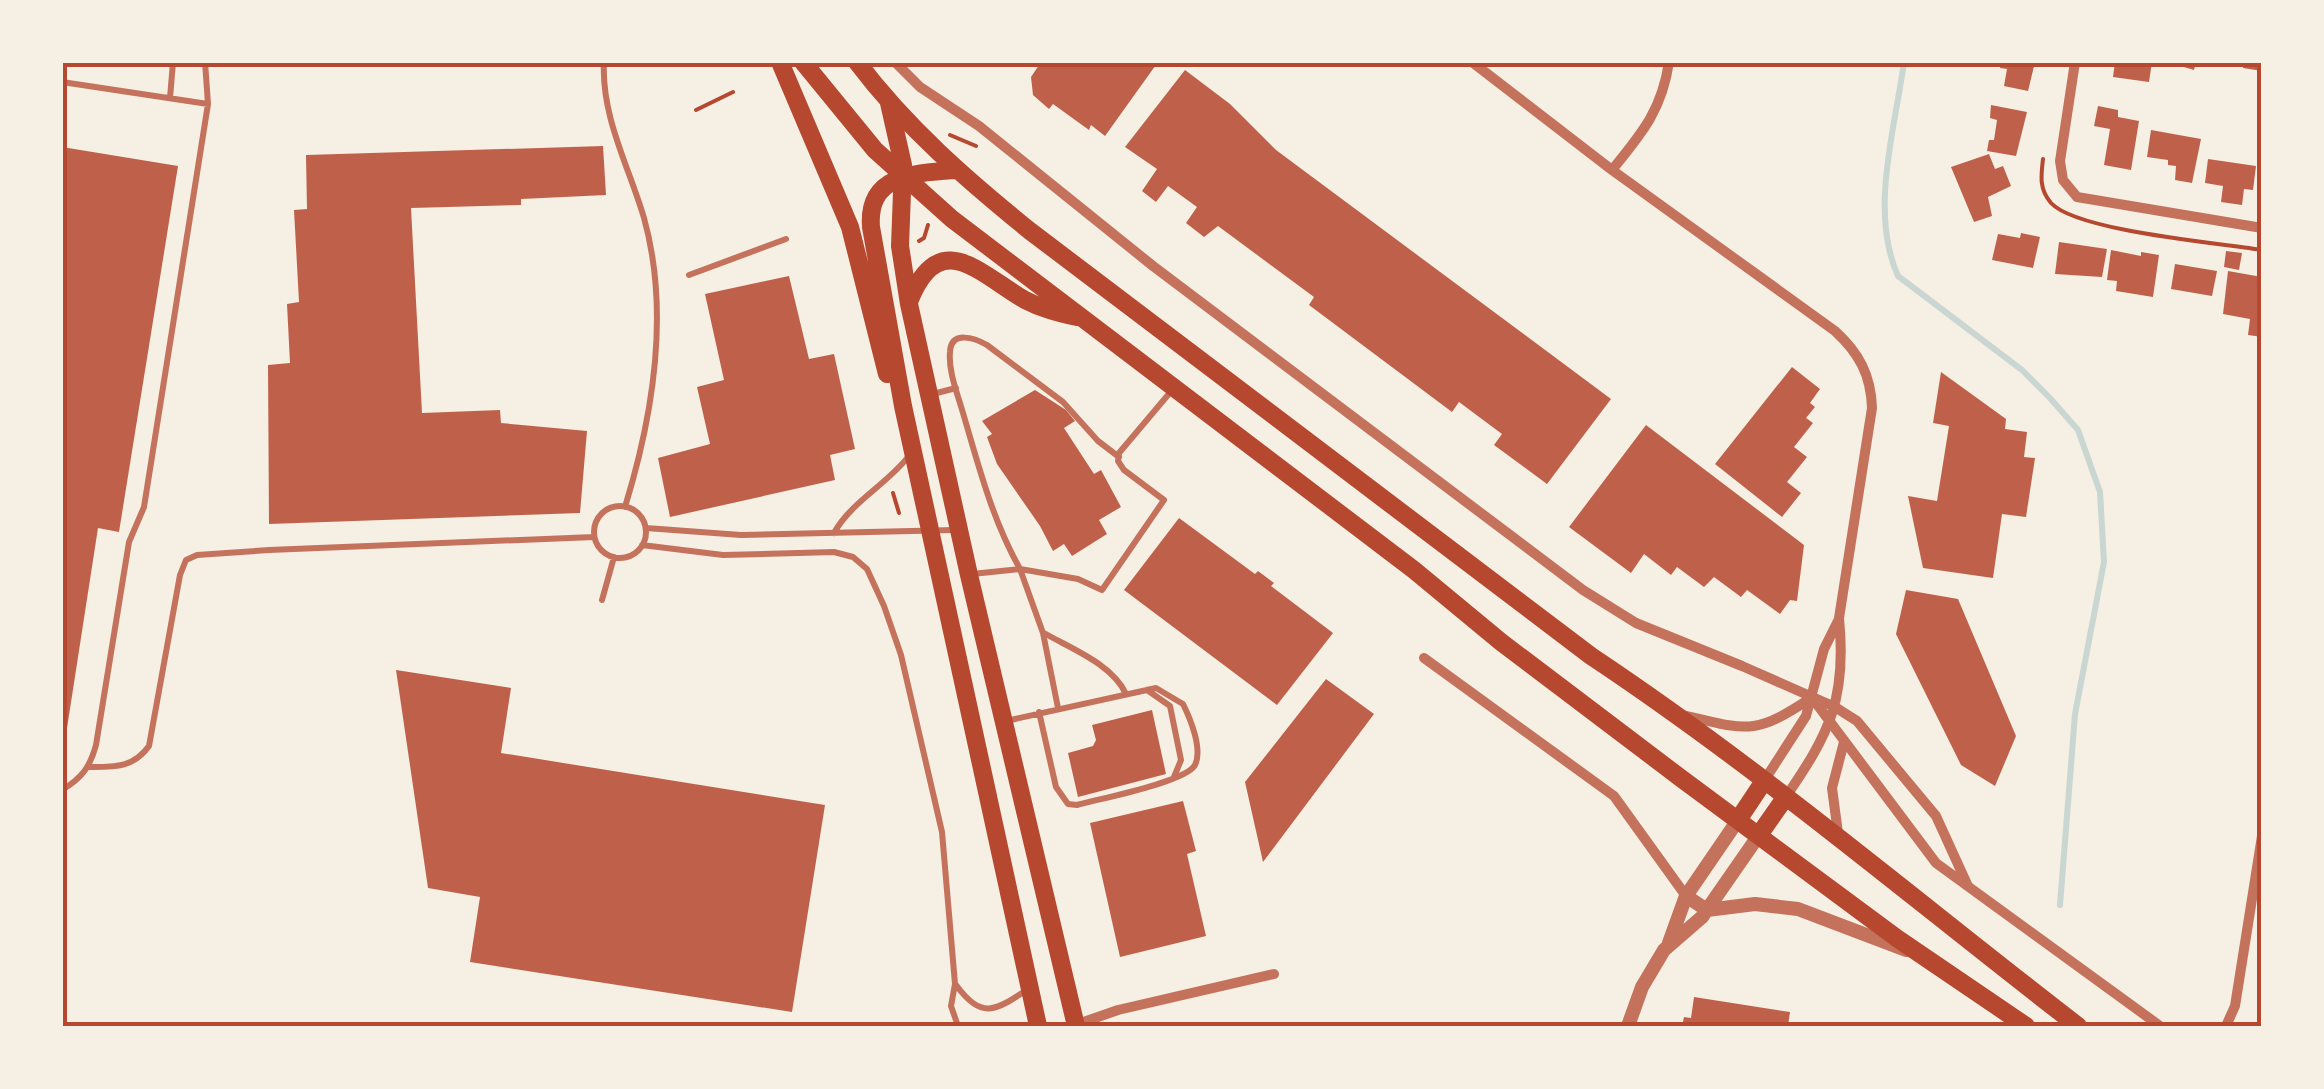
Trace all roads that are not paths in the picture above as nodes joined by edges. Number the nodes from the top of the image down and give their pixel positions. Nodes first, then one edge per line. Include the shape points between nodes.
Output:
1 (172, 62) edge
2 (205, 62) edge
3 (604, 62) edge
4 (780, 62) edge
5 (803, 62) edge
6 (856, 62) edge
7 (894, 62) edge
8 (1472, 62) edge
9 (1669, 62) edge
10 (2075, 62) edge
11 (62, 82) edge
12 (170, 98) junction
13 (888, 102) junction
14 (208, 104) junction
15 (956, 170) junction
16 (1612, 170) junction
17 (904, 177) junction
18 (2262, 228) edge
19 (786, 239) dead end
20 (689, 275) dead end
21 (909, 304) junction
22 (1082, 318) junction
23 (956, 388) junction
24 (1174, 388) junction
25 (928, 395) junction
26 (903, 406) junction
27 (913, 451) junction
28 (1119, 456) junction
29 (625, 507) junction
30 (646, 528) junction
31 (959, 530) junction
32 (930, 531) junction
33 (834, 534) junction
34 (594, 538) junction
35 (642, 545) junction
36 (614, 557) junction
37 (1020, 568) junction
38 (969, 575) junction
39 (602, 600) dead end
40 (1840, 618) junction
41 (1043, 632) junction
42 (1424, 658) dead end
43 (1146, 689) junction
44 (1126, 694) junction
45 (1812, 698) junction
46 (1835, 707) junction
47 (1058, 708) junction
48 (1040, 712) junction
49 (1672, 712) junction
50 (1004, 721) junction
51 (1830, 724) junction
52 (1844, 742) junction
53 (90, 767) junction
54 (1173, 778) junction
55 (1764, 781) junction
56 (62, 790) edge
57 (1785, 798) junction
58 (1738, 820) junction
59 (1760, 835) junction
60 (2262, 836) edge
61 (1839, 838) junction
62 (1966, 884) junction
63 (1686, 896) junction
64 (1708, 910) junction
65 (1669, 944) junction
66 (1925, 957) junction
67 (1274, 974) dead end
68 (955, 984) junction
69 (1030, 988) junction
70 (958, 1026) edge
71 (1038, 1026) edge
72 (1075, 1026) edge
73 (1628, 1026) edge
74 (2026, 1026) edge
75 (2078, 1026) edge
76 (2160, 1026) edge
77 (2226, 1026) edge

1 - 12 lane
2 - 14 lane
3 - 29 lane via 602,87 644,221 655,290 649,406
4 - 26 main road via 850,227 885,367
5 - 17 main road via 856,130
6 - 13 main road
7 - 45 street via 1582,590 1636,623
8 - 16 street
9 - 16 street via 1652,121
10 - 18 street via 2060,161 2063,180 2077,197
11 - 12 lane
12 - 14 lane
13 - 15 main road
13 - 17 main road
14 - 53 lane via 144,507 130,542
15 - 17 main road
15 - 49 main road via 1157,329
16 - 40 street via 1835,331 1864,366 1872,408
17 - 21 main road via 900,246
17 - 22 main road
17 - 26 main road via 878,192 870,219
19 - 20 lane
21 - 22 main road via 928,270 957,260 1030,302
21 - 25 main road
22 - 24 main road
23 - 25 lane
23 - 28 lane via 950,350 962,337 975,337 1063,402
23 - 37 lane via 993,515
24 - 28 lane
24 - 58 main road
25 - 31 main road
26 - 27 main road
27 - 32 main road
27 - 33 lane via 844,515
28 - 37 lane via 1124,470 1164,500 1102,590
29 - 30 lane
29 - 34 lane via 602,514
30 - 33 lane
30 - 35 lane
31 - 32 lane
31 - 38 main road
32 - 33 lane
32 - 69 main road
34 - 36 lane
34 - 53 lane via 197,555 186,560 148,746 139,760 120,767
35 - 36 lane
35 - 68 lane via 723,555 822,552 853,557 867,569 901,655 942,832
36 - 39 lane
37 - 38 lane
37 - 41 lane
38 - 50 main road
40 - 45 street
40 - 46 street
41 - 44 lane via 1104,668
41 - 47 lane
42 - 63 street via 1614,796
43 - 44 lane
43 - 54 lane via 1170,706 1181,760
43 - 54 lane via 1170,693 1188,714 1196,761
44 - 47 lane
45 - 46 street
45 - 49 street via 1774,723 1750,729
45 - 51 street
45 - 55 street
46 - 51 street
46 - 62 street via 1862,726 1930,809
47 - 48 lane
48 - 50 lane
48 - 54 lane via 1056,787 1068,804
49 - 55 main road
50 - 72 main road
51 - 52 street
51 - 57 street
52 - 61 street via 1831,796
52 - 62 street via 1927,852
53 - 56 lane
55 - 57 main road
55 - 58 main road
57 - 59 main road
57 - 61 main road
58 - 59 main road
58 - 63 street
59 - 64 street
59 - 66 main road
60 - 77 street via 2235,1006
61 - 75 main road
62 - 76 street
63 - 64 street
63 - 65 street
64 - 65 street
64 - 66 street via 1755,904 1798,909
65 - 73 street
66 - 74 main road
67 - 72 street
68 - 69 lane via 980,1009
68 - 70 lane via 950,1006
69 - 71 main road

